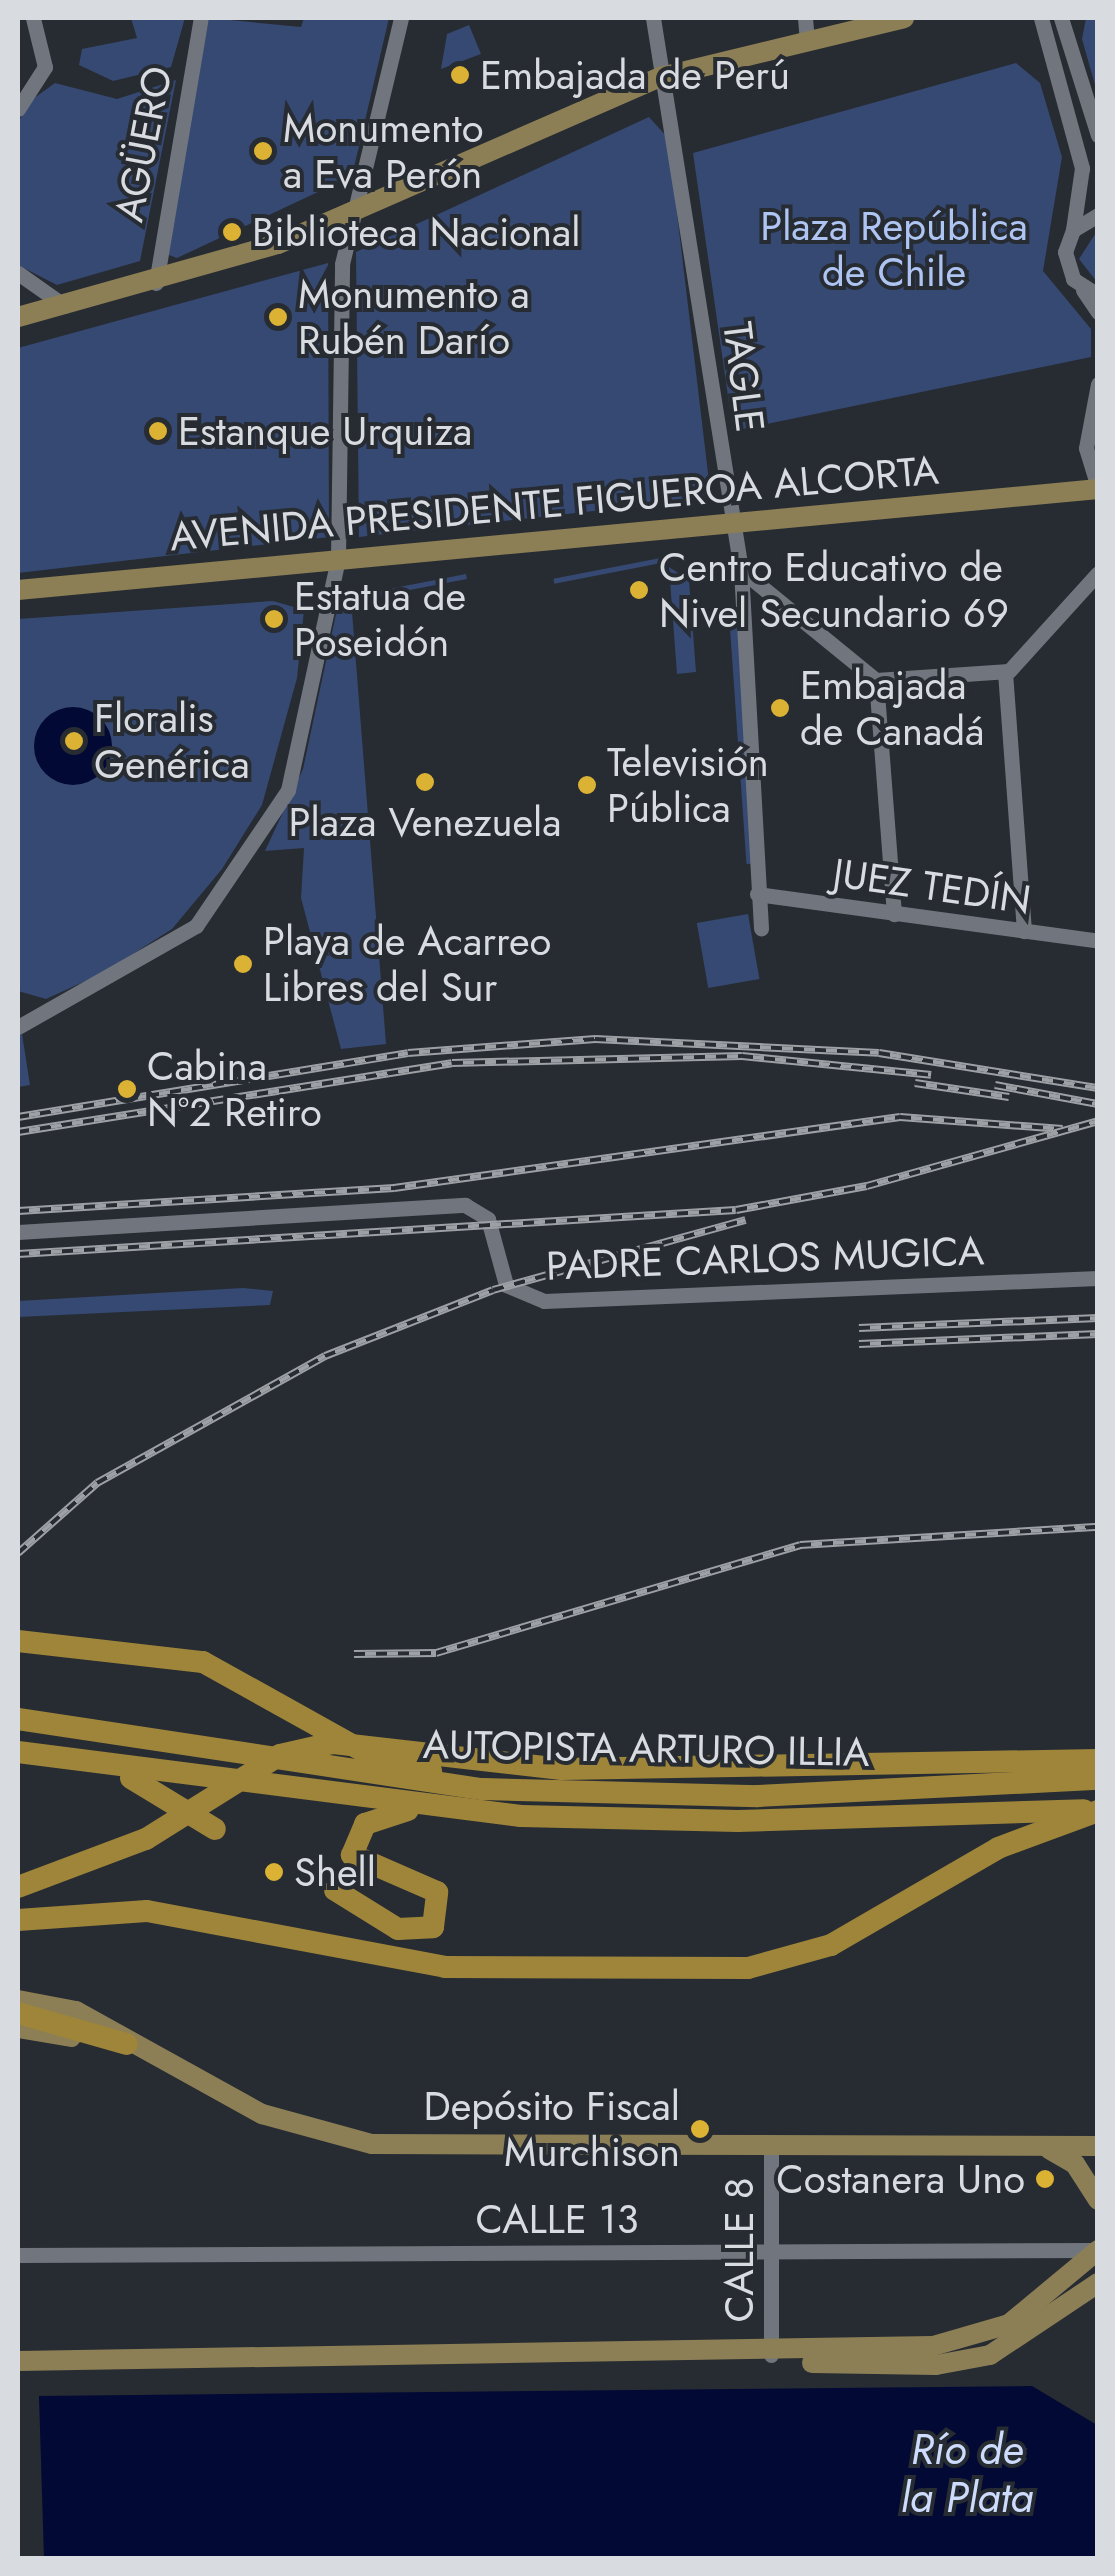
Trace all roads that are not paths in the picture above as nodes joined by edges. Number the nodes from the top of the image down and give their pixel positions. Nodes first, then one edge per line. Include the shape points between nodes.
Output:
1 (33, 18) edge
2 (201, 18) edge
3 (401, 18) edge
4 (653, 18) edge
5 (805, 18) edge
6 (904, 18) edge
7 (1041, 18) edge
8 (1061, 18) edge
9 (807, 41) junction
10 (661, 76) junction
11 (18, 108) edge
12 (1098, 136) edge
13 (352, 212) junction
14 (1098, 215) edge
15 (1073, 230) junction
16 (18, 272) edge
17 (156, 282) junction
18 (1080, 286) junction
19 (1098, 295) edge
20 (64, 306) junction
21 (1098, 312) edge
22 (18, 318) edge
23 (1098, 384) edge
24 (1098, 488) edge
25 (730, 519) junction
26 (338, 558) junction
27 (741, 570) junction
28 (1098, 573) edge
29 (18, 590) edge
30 (1004, 672) junction
31 (876, 680) junction
32 (757, 894) junction
33 (894, 914) junction
34 (760, 928) dead end
35 (1024, 931) junction
36 (1098, 941) edge
37 (18, 1008) edge
38 (34, 1018) junction
39 (18, 1027) edge
40 (18, 1232) edge
41 (1098, 1278) edge
42 (18, 1641) edge
43 (18, 1719) edge
44 (18, 1752) edge
45 (1098, 1760) edge
46 (114, 1770) junction
47 (1098, 1780) edge
48 (472, 1788) junction
49 (426, 1806) junction
50 (1098, 1810) edge
51 (215, 1829) dead end
52 (18, 1887) edge
53 (334, 1890) dead end
54 (18, 1920) edge
55 (18, 2000) edge
56 (18, 2013) edge
57 (18, 2028) edge
58 (127, 2044) junction
59 (771, 2145) junction
60 (1042, 2146) junction
61 (1098, 2146) edge
62 (1098, 2200) edge
63 (1097, 2249) edge
64 (771, 2250) junction
65 (18, 2255) edge
66 (1098, 2283) edge
67 (771, 2355) junction
68 (18, 2361) edge

1 - 11 street via 45,67
2 - 17 street, AGÜERO
3 - 13 street
4 - 10 street, TAGLE
5 - 9 street
6 - 9 main road
7 - 15 street via 1082,168
8 - 12 street
9 - 10 main road
10 - 13 main road
10 - 25 street, TAGLE via 679,142
13 - 17 main road
13 - 26 street via 341,282
14 - 15 street
15 - 18 street via 1065,259
16 - 20 street
17 - 20 main road
18 - 19 street
18 - 21 street
20 - 22 main road
23 - 24 street via 1086,448
24 - 25 main road, AVENIDA PRESIDENTE FIGUEROA ALCORTA
25 - 26 main road, AVENIDA PRESIDENTE FIGUEROA ALCORTA
25 - 27 street, TAGLE
26 - 29 main road, AVENIDA PRESIDENTE FIGUEROA ALCORTA
26 - 38 street via 296,764 261,842 179,941
27 - 31 street
27 - 32 street, TAGLE
28 - 30 street
30 - 31 street
30 - 35 street
31 - 33 street
32 - 33 street, JUEZ TEDÍN
32 - 34 street, TAGLE
33 - 35 street, JUEZ TEDÍN
35 - 36 street, JUEZ TEDÍN
37 - 38 street
38 - 39 street
40 - 41 street, PADRE CARLOS MUGICA via 465,1204 490,1223 502,1280 536,1300
42 - 48 highway via 203,1662 363,1751
43 - 48 highway, AUTOPISTA ARTURO ILLIA
44 - 46 highway, AUTOPISTA ARTURO ILLIA
45 - 52 highway via 615,1770 501,1764 366,1740 304,1746 253,1767 146,1839
46 - 49 highway, AUTOPISTA ARTURO ILLIA
46 - 51 highway
47 - 48 highway, AUTOPISTA ARTURO ILLIA via 758,1796
49 - 50 highway, AUTOPISTA ARTURO ILLIA via 738,1821
49 - 53 highway via 365,1824 352,1854 437,1892 433,1926 398,1929
50 - 54 highway via 998,1848 832,1945 748,1968 445,1967 223,1921 111,1910
55 - 58 main road via 76,2011
56 - 58 highway
57 - 58 main road
58 - 59 main road via 262,2114 372,2144
59 - 60 main road
59 - 64 street, CALLE 8
60 - 61 main road
60 - 62 main road via 1075,2164
63 - 64 street, CALLE 13
63 - 67 main road via 1032,2310 969,2339
64 - 65 street, CALLE 13
64 - 67 street, CALLE 8
66 - 67 main road via 1038,2330 965,2362 801,2363
67 - 68 main road

